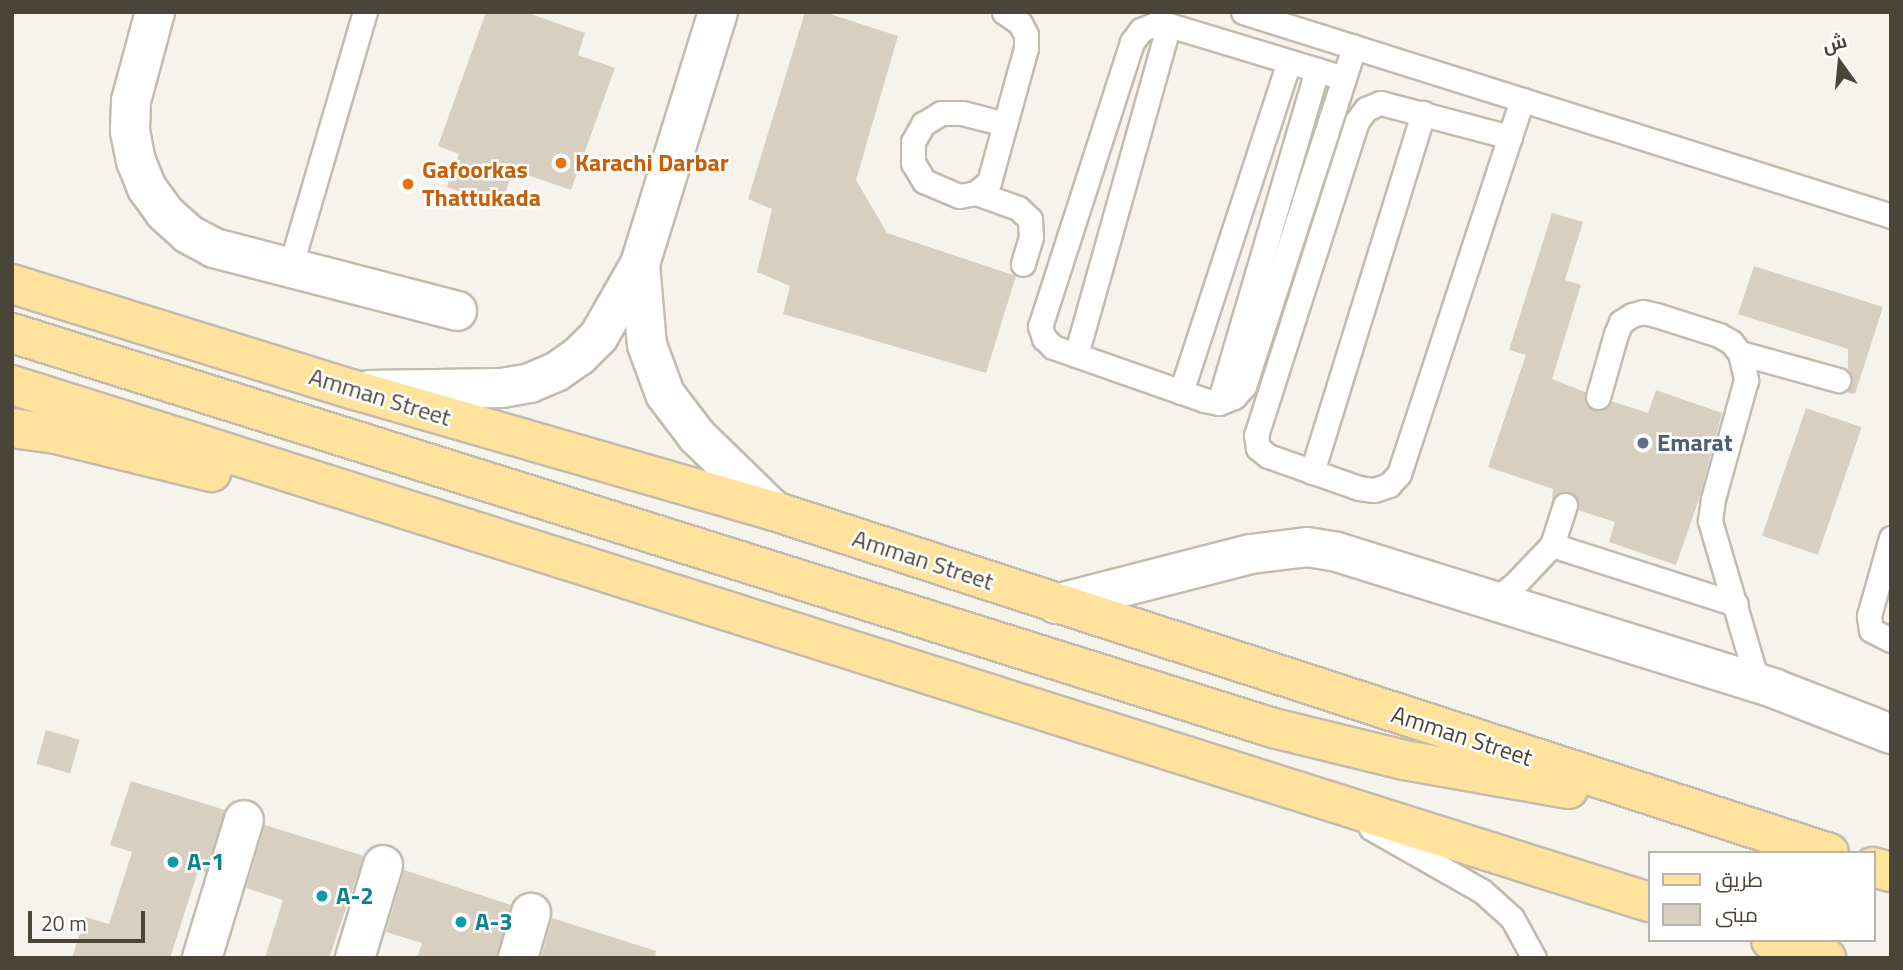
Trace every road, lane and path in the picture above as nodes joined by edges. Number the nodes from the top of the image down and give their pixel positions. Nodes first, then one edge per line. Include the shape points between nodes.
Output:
1 (155, 12) edge
2 (365, 12) edge
3 (1004, 12) edge
4 (1243, 12) edge
5 (717, 13) edge
6 (1169, 25) junction
7 (1354, 47) junction
8 (1289, 62) junction
9 (1317, 70) junction
10 (1344, 78) junction
11 (1522, 100) junction
12 (1423, 113) junction
13 (1005, 124) junction
14 (1510, 137) junction
15 (976, 193) junction
16 (1891, 216) edge
17 (640, 264) junction
18 (1023, 264) dead end
19 (290, 268) junction
20 (12, 284) edge
21 (457, 311) dead end
22 (12, 333) edge
23 (1740, 353) junction
24 (1076, 355) junction
25 (1838, 380) dead end
26 (12, 385) edge
27 (355, 390) junction
28 (1181, 392) junction
29 (1598, 397) dead end
30 (1219, 403) junction
31 (12, 428) edge
32 (1312, 472) junction
33 (319, 481) junction
34 (1565, 505) dead end
35 (774, 511) junction
36 (1891, 538) edge
37 (1552, 545) junction
38 (1492, 602) junction
39 (1056, 604) junction
40 (1736, 604) junction
41 (1891, 640) edge
42 (1758, 684) junction
43 (1891, 734) edge
44 (1314, 795) junction
45 (1670, 803) junction
46 (243, 820) dead end
47 (1823, 851) edge
48 (383, 865) dead end
49 (1647, 901) edge
50 (531, 914) dead end
51 (1777, 942) edge
52 (202, 958) edge
53 (355, 958) edge
54 (518, 958) edge
55 (1534, 958) edge
56 (1826, 958) edge

1 - 19 street via 130,131 148,188 165,214 188,234 214,248
2 - 19 lane
3 - 13 lane via 1020,23 1026,36
4 - 7 lane
5 - 17 street
6 - 8 lane
6 - 24 lane
6 - 24 lane via 1141,30 1132,42 1041,326 1053,347
7 - 10 lane
7 - 11 lane
8 - 9 lane
8 - 28 lane
9 - 10 lane
9 - 30 lane
10 - 30 lane via 1244,386
11 - 14 lane
11 - 16 lane
12 - 14 lane
12 - 32 lane
12 - 32 lane via 1380,103 1366,109 1357,121 1256,435 1258,448 1268,456
13 - 15 lane via 989,182
13 - 15 lane via 962,113 941,113 923,124 913,142 914,163 925,181 959,197
14 - 32 lane via 1399,474 1389,485 1374,490
15 - 18 lane via 1018,208 1030,219 1031,237
17 - 27 street via 599,336 556,372 502,388
17 - 35 street via 647,345 665,394 697,436
19 - 21 street
20 - 27 main road, Amman Street
22 - 45 main road via 1273,728 1404,760
23 - 25 lane
23 - 29 lane via 1719,335 1643,312 1632,315 1621,322 1616,334
23 - 40 lane via 1746,380 1710,521
24 - 28 lane
26 - 33 main road
27 - 35 main road, Amman Street
28 - 30 lane
31 - 33 main road via 56,434 223,475
33 - 44 main road
34 - 37 lane
35 - 39 main road, Amman Street
36 - 41 lane via 1869,616 1871,630
37 - 38 lane
37 - 40 lane
38 - 39 street via 1337,552 1307,547 1251,554
38 - 42 street
39 - 45 main road, Amman Street
40 - 42 lane
42 - 43 street
44 - 49 main road
44 - 55 lane via 1482,891 1511,918
45 - 47 main road, Amman Street
46 - 52 street
48 - 53 street
50 - 54 street
51 - 56 main road

